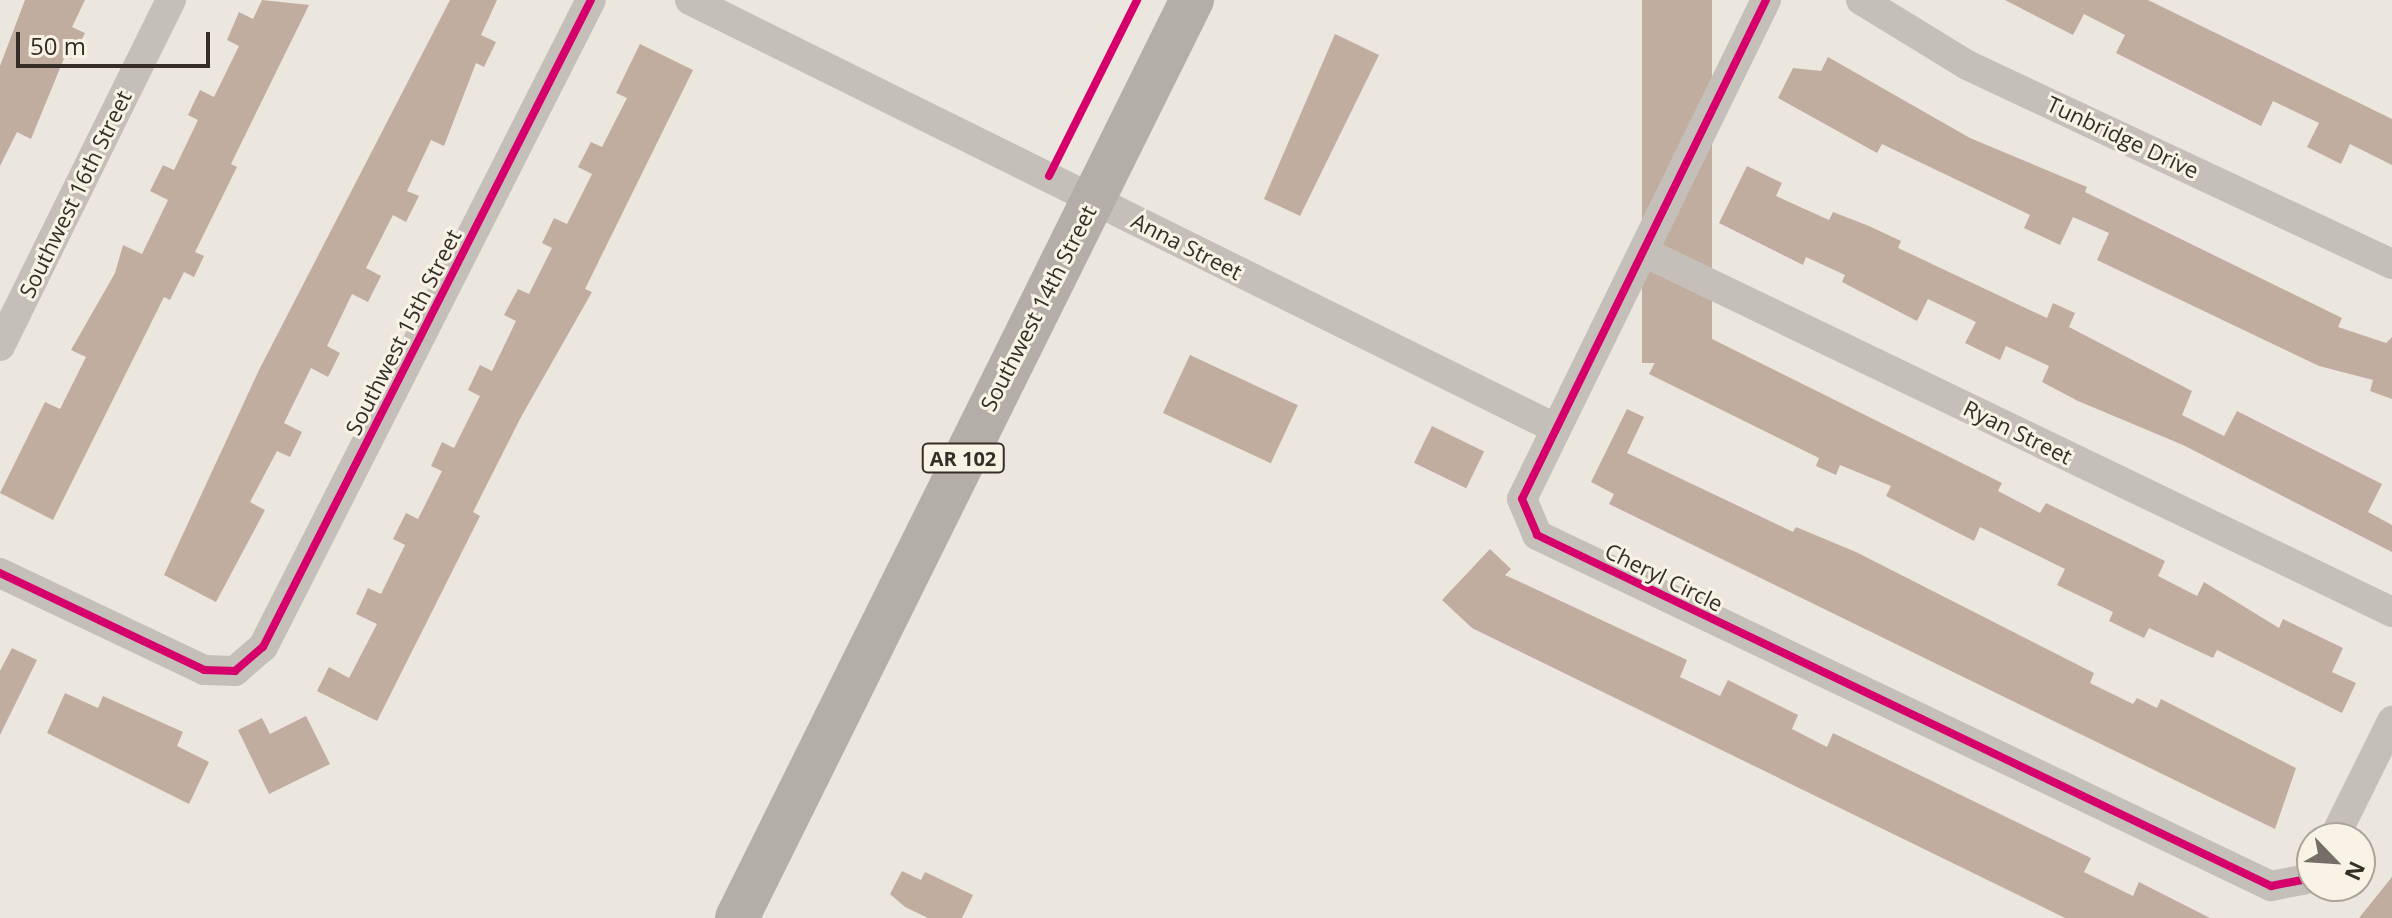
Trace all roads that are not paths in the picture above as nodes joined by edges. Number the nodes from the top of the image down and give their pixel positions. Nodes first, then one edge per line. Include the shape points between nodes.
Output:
1 (171, 0) edge
2 (591, 0) edge
3 (690, 0) edge
4 (1192, 0) edge
5 (1766, 0) edge
6 (1861, 0) edge
7 (1094, 198) junction
8 (1644, 252) junction
9 (2392, 264) edge
10 (0, 346) edge
11 (1555, 428) junction
12 (0, 573) edge
13 (2392, 612) edge
14 (2392, 721) edge
15 (2342, 822) edge
16 (2296, 881) edge
17 (737, 918) edge

1 - 10 street, Southwest 16th Street
2 - 12 street, Southwest 15th Street via 263,647 235,671 204,670
3 - 7 street, Anna Street
4 - 7 main road, Southwest 14th Street / AR 102
5 - 8 street, Cheryl Circle
6 - 9 street, Tunbridge Drive via 1967,65
7 - 11 street, Anna Street
7 - 17 main road, Southwest 14th Street / AR 102
8 - 11 street, Cheryl Circle
8 - 13 street, Ryan Street
11 - 16 street, Cheryl Circle via 1522,499 1537,535 2271,886
14 - 15 street

